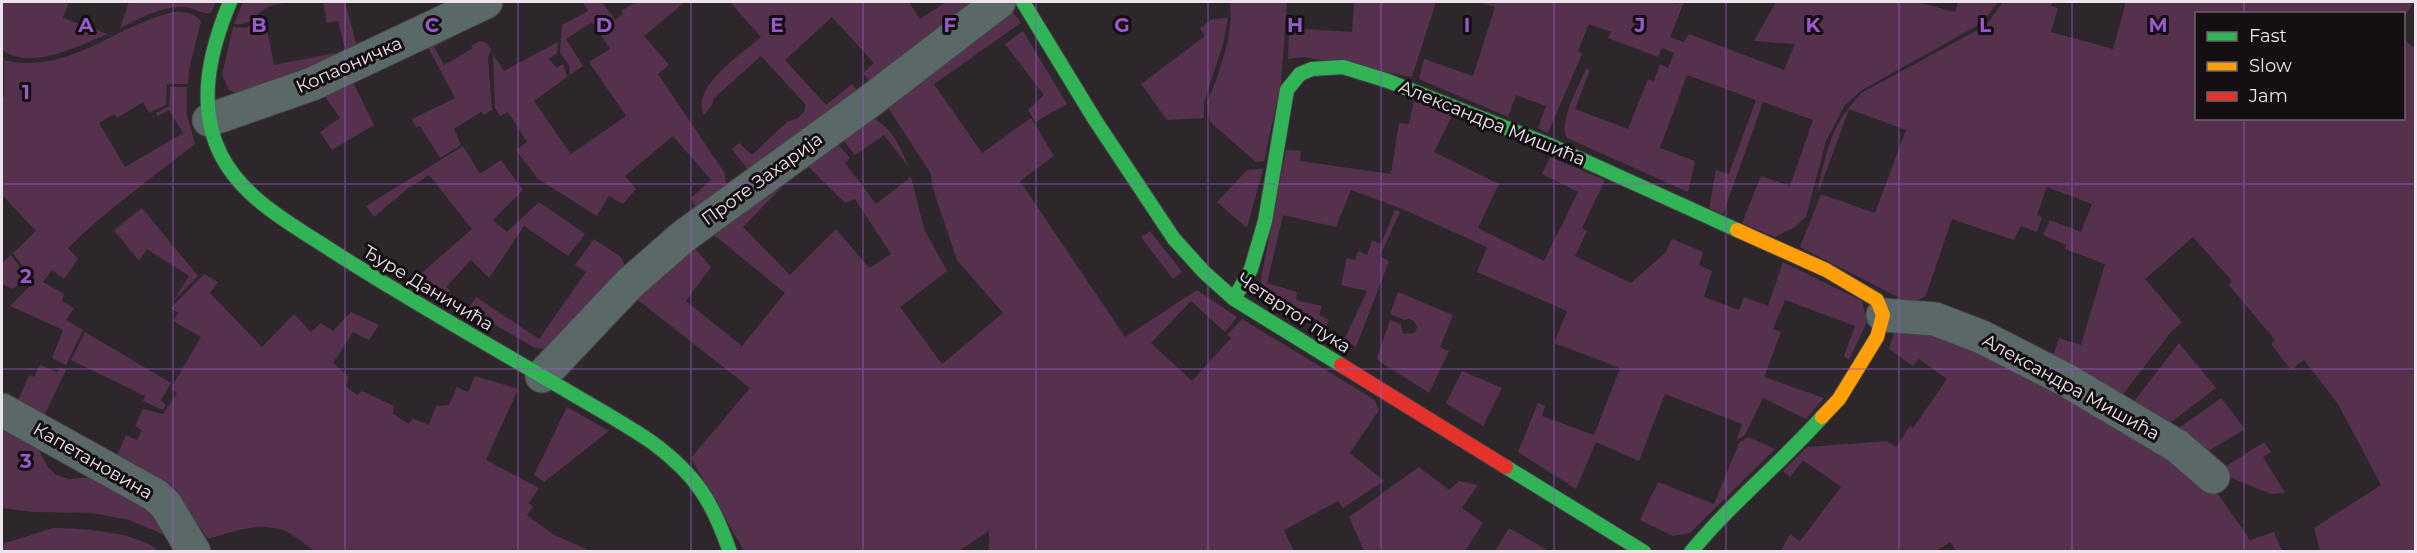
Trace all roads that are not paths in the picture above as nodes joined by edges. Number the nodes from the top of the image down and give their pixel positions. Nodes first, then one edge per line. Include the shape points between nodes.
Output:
1 (230, 2) edge
2 (486, 2) edge
3 (999, 2) edge
4 (1023, 2) edge
5 (209, 120) junction
6 (1234, 299) junction
7 (1883, 315) junction
8 (542, 376) junction
9 (2, 410) edge
10 (2213, 477) dead end
11 (195, 552) edge
12 (730, 552) edge
13 (1644, 552) edge
14 (1691, 552) edge

1 - 5 street, Ђуре Даничића via 219,24 208,70
2 - 5 street, Копаоничка via 312,84
3 - 8 street, Проте Захарија via 684,236 629,284
4 - 6 street, Четвртог пука via 1174,239
5 - 8 street, Ђуре Даничића via 222,157 273,213
6 - 7 street, Александра Мишића via 1251,269 1264,221 1287,90 1300,74 1312,69 1343,67 1552,146 1826,270 1877,300
6 - 13 street, Четвртог пука
7 - 10 street, Александра Мишића via 1935,319 1982,337 2066,380 2177,446
7 - 14 street via 1877,337 1839,399 1796,446 1717,520
8 - 12 street, Ђуре Даничића via 654,443 682,468 708,501
9 - 11 street, Капетановина via 155,495 166,505

